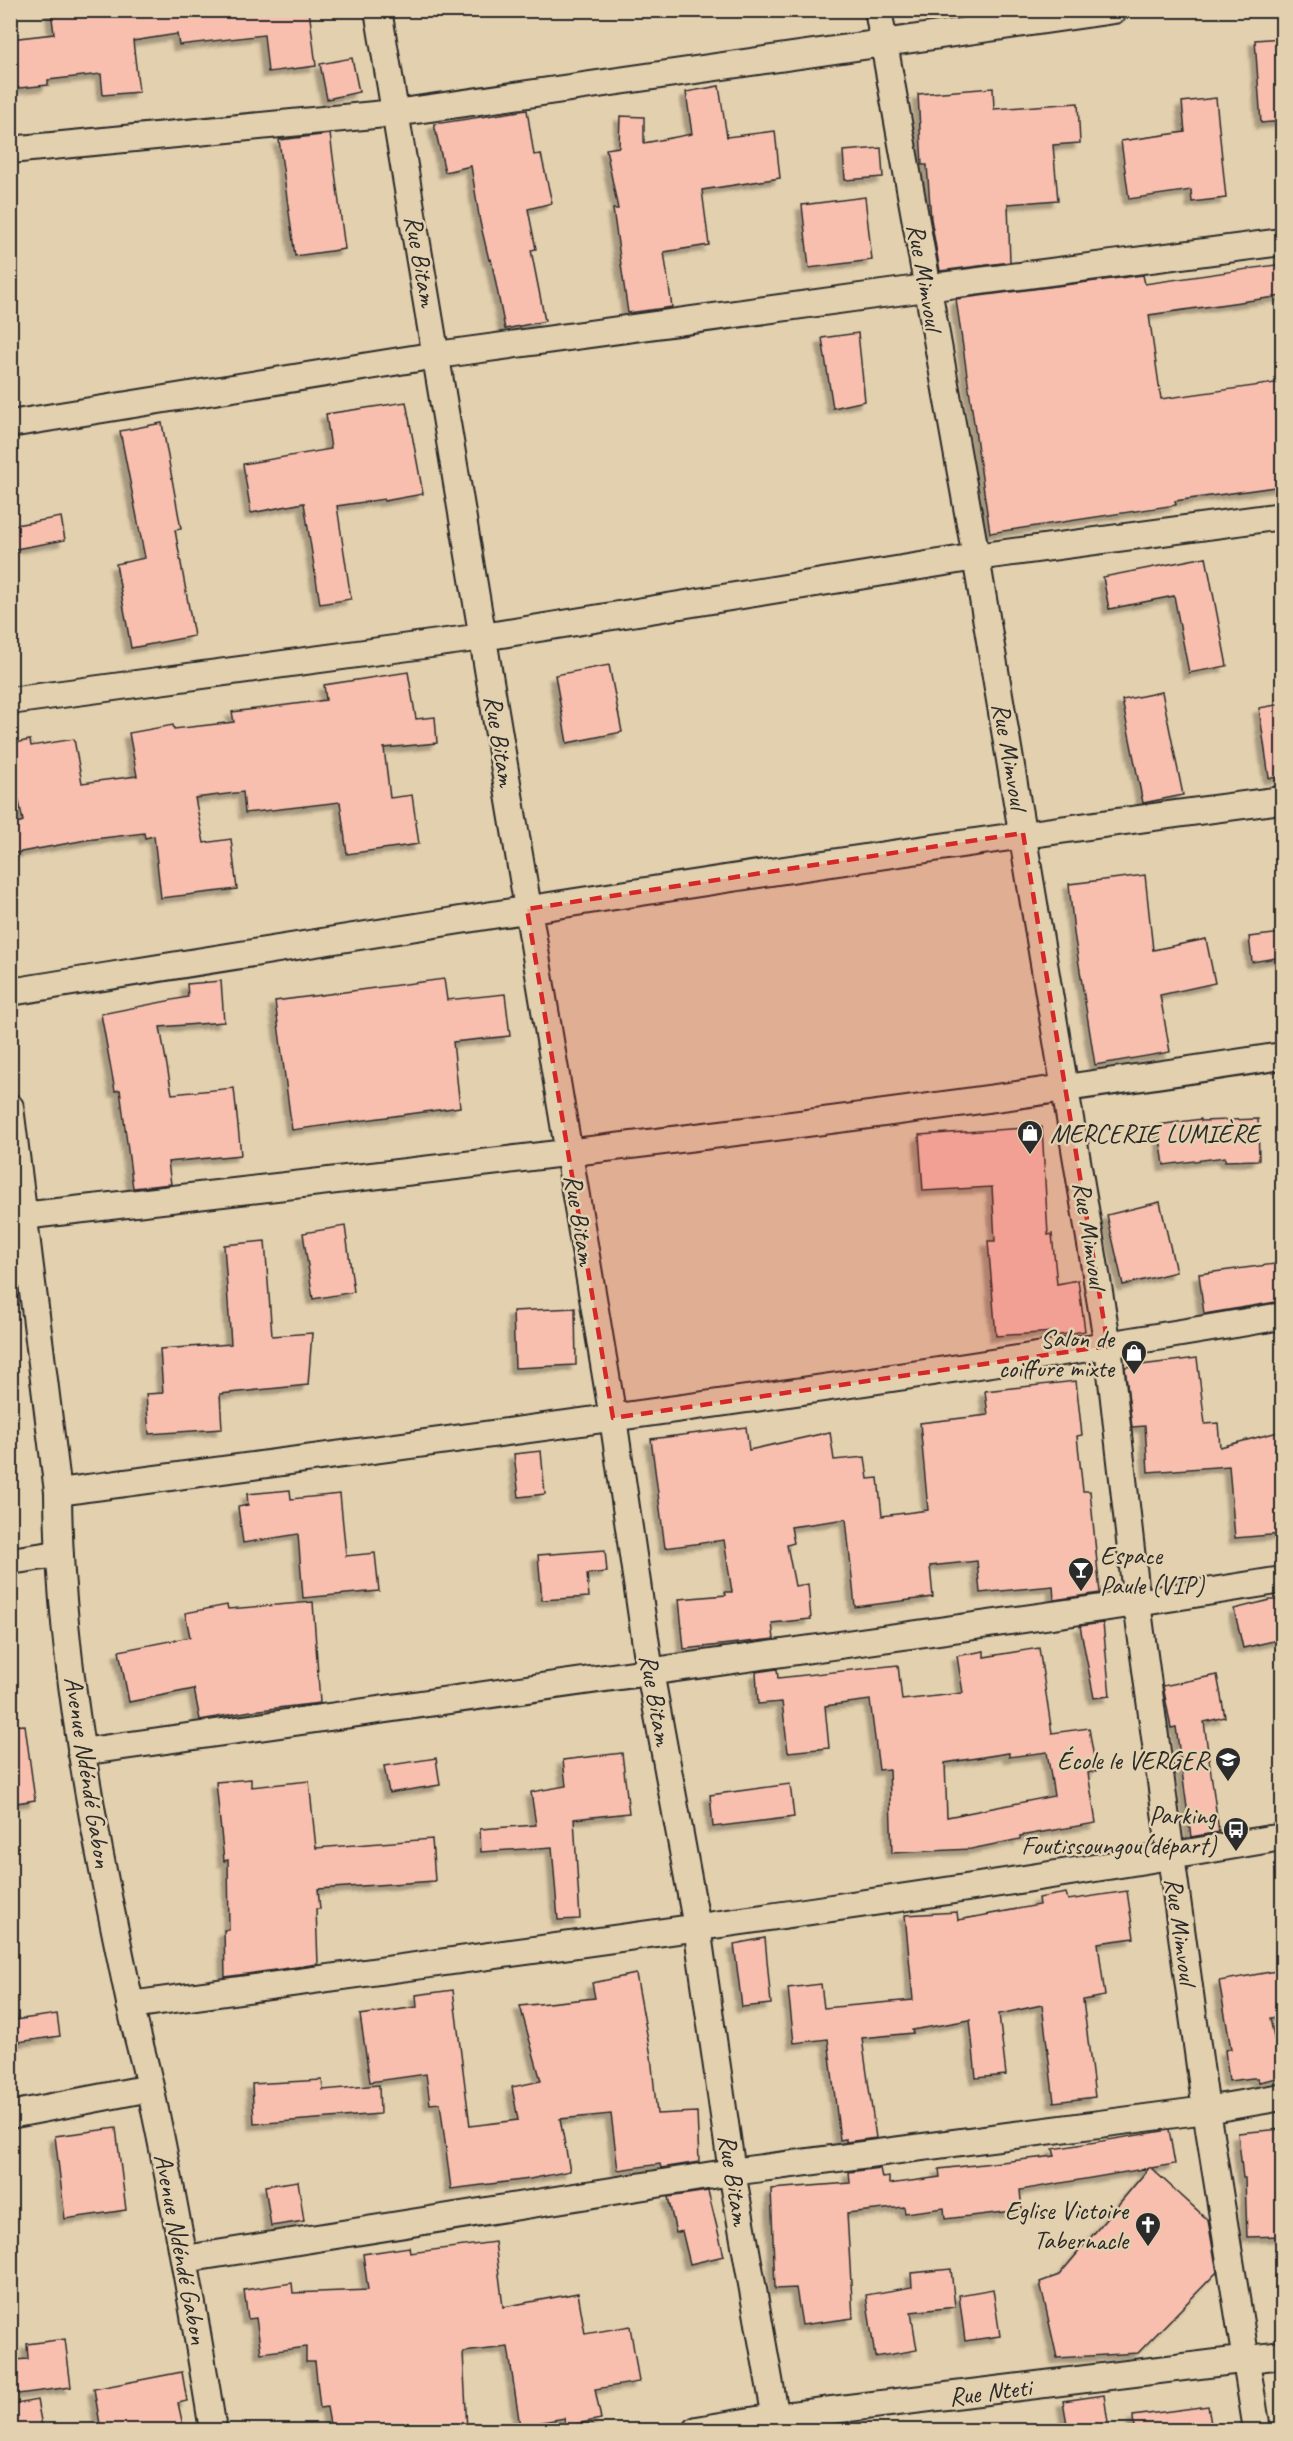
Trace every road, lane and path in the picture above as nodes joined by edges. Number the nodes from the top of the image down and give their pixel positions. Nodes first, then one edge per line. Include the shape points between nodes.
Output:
1 (378, 10) edge
2 (878, 10) edge
3 (1114, 10) edge
4 (884, 45) junction
5 (396, 112) junction
6 (10, 150) edge
7 (1282, 242) edge
8 (926, 288) junction
9 (437, 355) junction
10 (10, 424) edge
11 (1282, 516) edge
12 (976, 557) junction
13 (483, 637) junction
14 (10, 701) edge
15 (1282, 800) edge
16 (1023, 834) junction
17 (527, 909) junction
18 (10, 992) edge
19 (1282, 1056) edge
20 (1067, 1089) junction
21 (10, 1107) edge
22 (569, 1154) junction
23 (23, 1216) junction
24 (1282, 1316) edge
25 (1108, 1346) junction
26 (613, 1418) junction
27 (58, 1492) junction
28 (58, 1554) junction
29 (10, 1561) edge
30 (1282, 1580) edge
31 (1137, 1603) junction
32 (650, 1672) junction
33 (81, 1752) junction
34 (1282, 1837) edge
35 (1171, 1856) junction
36 (697, 1927) junction
37 (130, 2005) junction
38 (150, 2088) junction
39 (1282, 2097) edge
40 (1206, 2110) junction
41 (10, 2115) edge
42 (732, 2172) junction
43 (185, 2259) junction
44 (1282, 2355) edge
45 (1244, 2361) junction
46 (777, 2424) edge
47 (213, 2430) edge
48 (697, 2430) edge
49 (1257, 2430) edge

1 - 5 street, Rue Bitam
2 - 4 street, Rue Mimvoul
3 - 4 street
4 - 5 street
4 - 8 street, Rue Mimvoul
5 - 6 street
5 - 9 street, Rue Bitam
7 - 8 street
8 - 9 street
8 - 12 street, Rue Mimvoul
9 - 10 street
9 - 13 street, Rue Bitam
11 - 12 street
12 - 13 street
12 - 16 street, Rue Mimvoul
13 - 14 street
13 - 17 street, Rue Bitam
15 - 16 street
16 - 17 street
16 - 20 street, Rue Mimvoul
17 - 18 street
17 - 22 street, Rue Bitam
19 - 20 street
20 - 22 street
20 - 25 street, Rue Mimvoul
21 - 23 street, Avenue Ndéndé Gabon
22 - 23 street
22 - 26 street, Rue Bitam
23 - 27 street, Avenue Ndéndé Gabon
24 - 25 street
25 - 26 street
25 - 31 street, Rue Mimvoul
26 - 27 street
26 - 32 street, Rue Bitam
27 - 28 street, Avenue Ndéndé Gabon
28 - 29 street
28 - 33 street, Avenue Ndéndé Gabon
30 - 31 street
31 - 32 street
31 - 35 street, Rue Mimvoul
32 - 33 street
32 - 36 street, Rue Bitam
33 - 37 street, Avenue Ndéndé Gabon
34 - 35 street
35 - 36 street
35 - 40 street, Rue Mimvoul
36 - 37 street
36 - 42 street, Rue Bitam
37 - 38 street, Avenue Ndéndé Gabon
38 - 41 street
38 - 43 street, Avenue Ndéndé Gabon
39 - 40 street
40 - 42 street
40 - 45 street, Rue Mimvoul
42 - 43 street
42 - 46 street, Rue Bitam
43 - 47 street, Avenue Ndéndé Gabon
44 - 45 street, Rue Nteti
45 - 46 street, Rue Nteti
45 - 49 street, Rue Mimvoul
46 - 48 street, Rue Nteti

